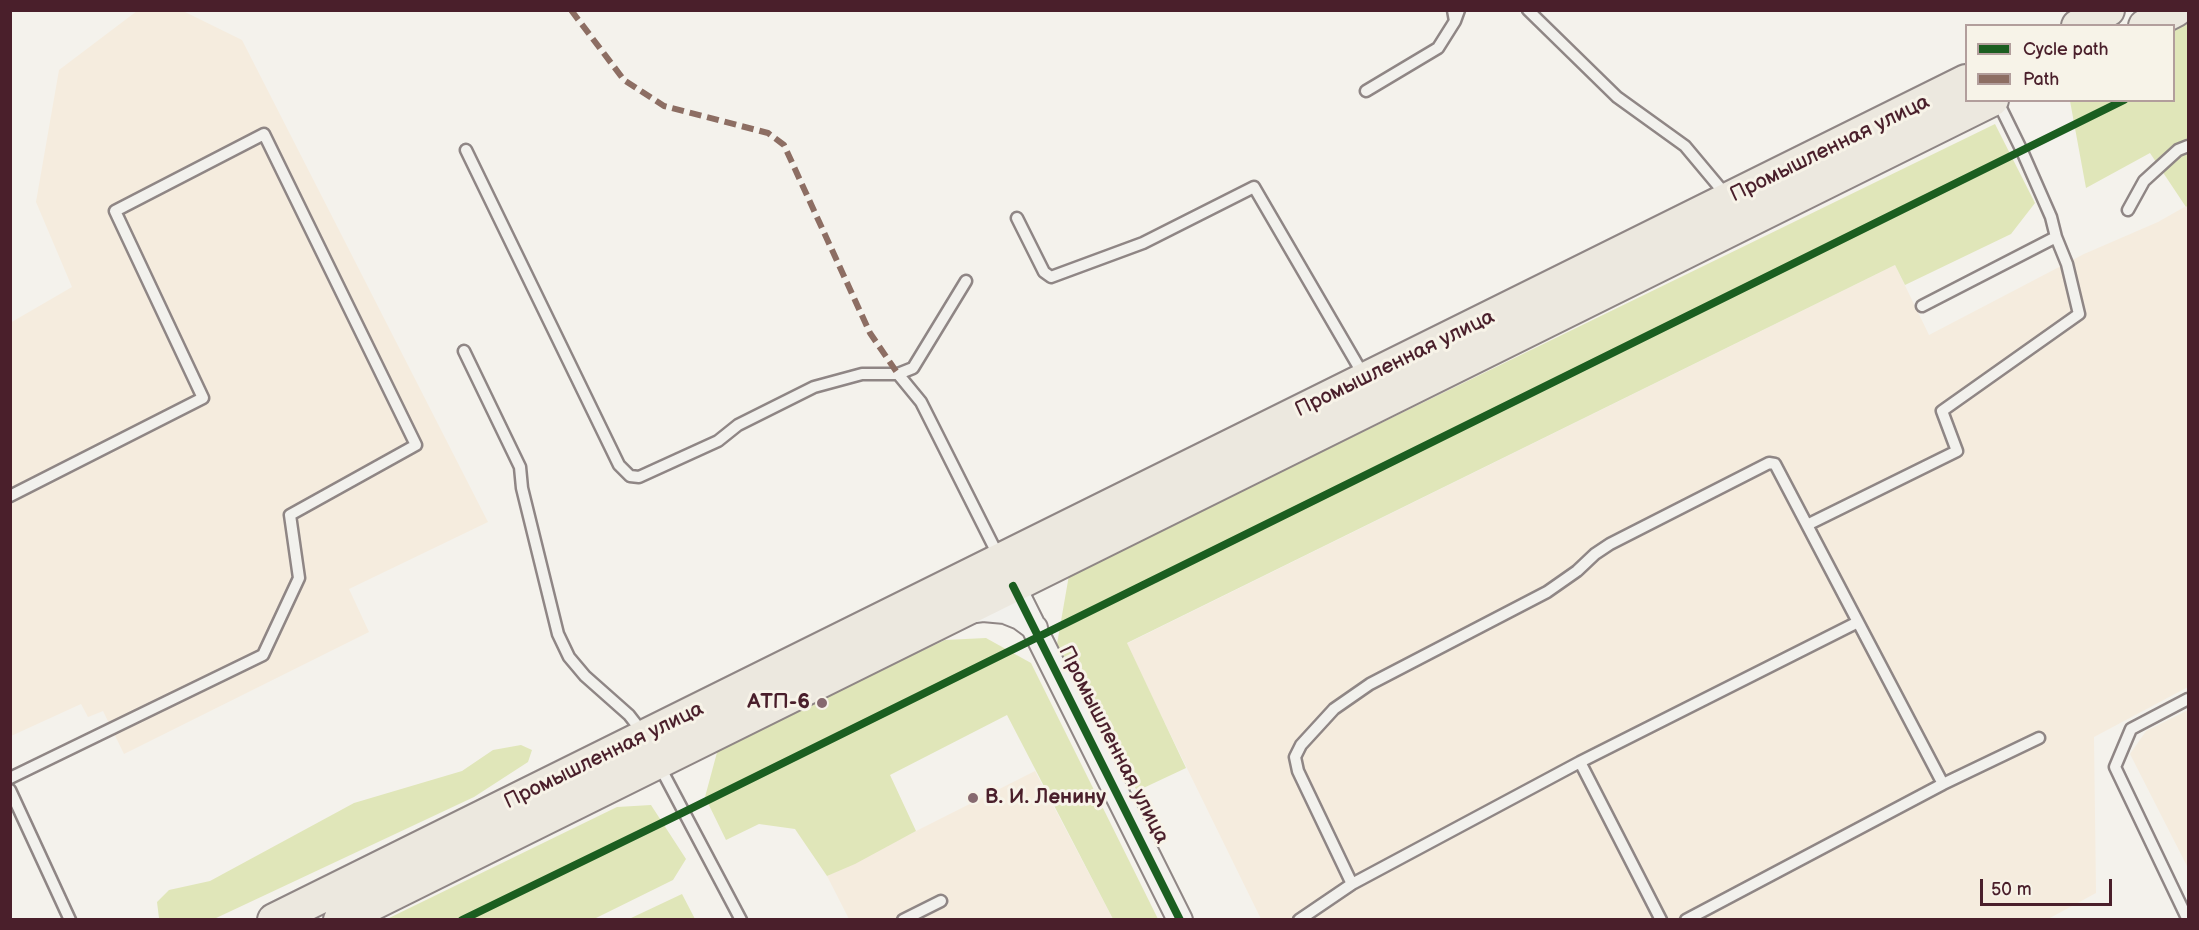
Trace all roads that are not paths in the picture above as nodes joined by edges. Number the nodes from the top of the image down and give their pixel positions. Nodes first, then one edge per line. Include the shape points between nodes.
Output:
1 (1528, 10) edge
2 (2108, 10) edge
3 (2176, 10) edge
4 (1456, 14) edge
5 (2082, 24) edge
6 (2149, 24) edge
7 (1965, 81) edge
8 (1366, 91) dead end
9 (1988, 102) edge
10 (1998, 102) edge
11 (2188, 146) edge
12 (466, 150) dead end
13 (1729, 199) junction
14 (2128, 210) dead end
15 (1017, 218) dead end
16 (2056, 237) junction
17 (966, 281) dead end
18 (1922, 306) dead end
19 (464, 351) dead end
20 (898, 374) junction
21 (1372, 392) junction
22 (10, 496) edge
23 (1807, 525) junction
24 (1007, 573) junction
25 (960, 612) junction
26 (1858, 622) junction
27 (1035, 628) junction
28 (2188, 699) edge
29 (2039, 738) dead end
30 (651, 749) junction
31 (1580, 762) junction
32 (10, 778) edge
33 (1943, 784) junction
34 (10, 790) edge
35 (1352, 884) junction
36 (941, 901) dead end
37 (70, 920) edge
38 (274, 920) edge
39 (340, 920) edge
40 (741, 920) edge
41 (903, 920) edge
42 (1180, 920) edge
43 (1299, 920) edge
44 (1660, 920) edge
45 (1686, 920) edge
46 (2188, 920) edge

1 - 13 lane via 1617,97 1685,146
2 - 5 main road
3 - 6 main road
4 - 8 lane via 1438,48
7 - 13 main road, Промышленная улица
9 - 21 main road, Промышленная улица
10 - 16 lane via 2046,206
11 - 14 lane via 2178,150 2144,181
12 - 20 lane via 619,465 630,476 639,477 718,441 738,425 814,387 862,374
13 - 21 main road, Промышленная улица
15 - 21 lane via 1044,272 1051,277 1143,243 1254,187
16 - 18 lane
16 - 23 lane via 2079,314 1942,411 1957,451
17 - 20 lane via 913,368
19 - 30 lane via 520,467 558,634 569,657 629,715
20 - 24 lane via 921,402
21 - 24 main road, Промышленная улица
22 - 32 lane via 203,398 115,211 264,134 416,445 291,515 299,578 263,655
23 - 26 lane
23 - 35 lane via 1775,464 1769,463 1610,544 1547,592 1370,684 1334,709 1300,745 1295,757
24 - 25 main road, Промышленная улица
24 - 27 street, Промышленная улица
24 - 30 main road, Промышленная улица
25 - 27 street via 1005,611
25 - 30 main road, Промышленная улица
26 - 31 lane
26 - 33 lane
27 - 42 street, Промышленная улица
28 - 46 lane via 2131,729 2115,766
29 - 33 lane
30 - 38 main road, Промышленная улица
30 - 39 main road, Промышленная улица
30 - 40 lane
31 - 35 lane
31 - 44 lane
33 - 45 lane
34 - 37 lane
35 - 43 lane
36 - 41 lane

